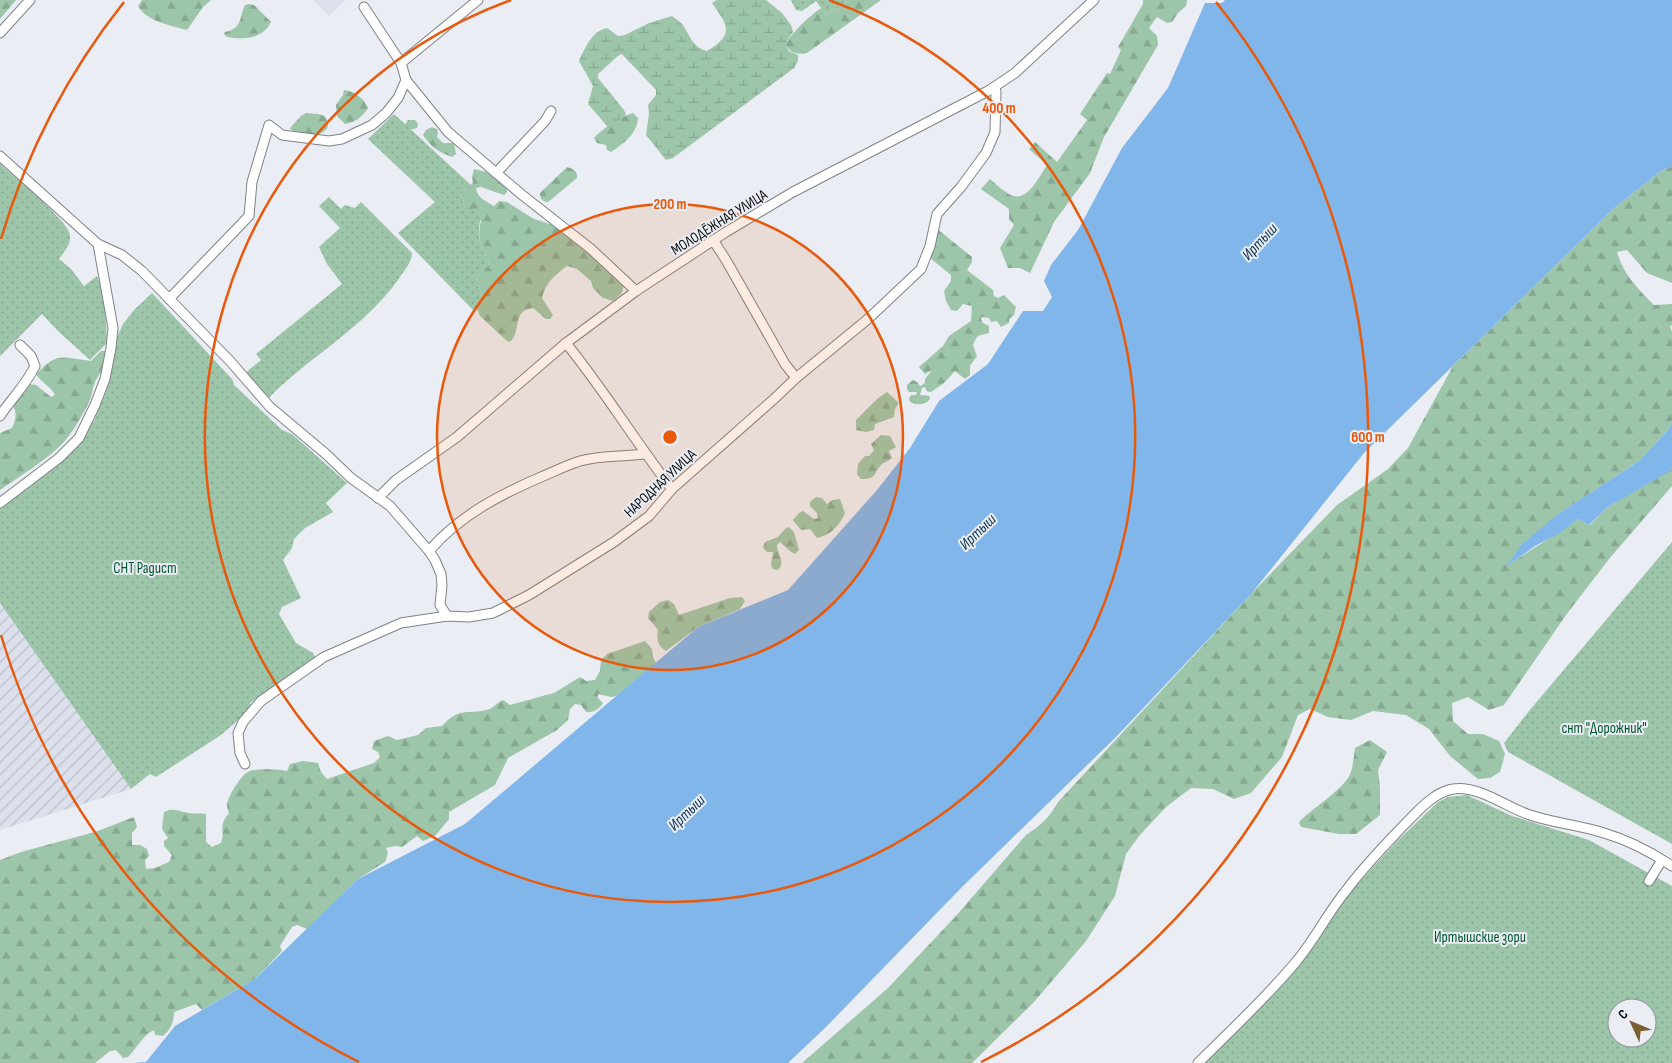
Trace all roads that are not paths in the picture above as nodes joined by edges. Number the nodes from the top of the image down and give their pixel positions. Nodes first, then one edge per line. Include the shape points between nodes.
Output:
1 (30, 0) edge
2 (478, 0) edge
3 (1094, 0) edge
4 (364, 8) dead end
5 (0, 33) edge
6 (401, 62) junction
7 (406, 80) junction
8 (994, 87) junction
9 (551, 111) dead end
10 (0, 156) edge
11 (496, 173) junction
12 (713, 240) junction
13 (98, 244) junction
14 (636, 291) junction
15 (169, 299) junction
16 (566, 343) junction
17 (20, 345) dead end
18 (796, 378) junction
19 (0, 416) edge
20 (644, 454) junction
21 (672, 489) junction
22 (378, 498) junction
23 (0, 503) edge
24 (429, 550) junction
25 (447, 616) junction
26 (245, 764) dead end
27 (1662, 860) junction
28 (1672, 866) edge
29 (1649, 881) dead end
30 (1198, 1063) edge

1 - 5 street
2 - 6 street
3 - 8 street, МОЛОДЁЖНАЯ УЛИЦА via 1015,73
4 - 6 street
6 - 7 street
7 - 11 street via 448,132
7 - 15 street via 398,98 372,125 342,139 328,141 282,135 269,125 252,182 248,216
8 - 12 street, МОЛОДЁЖНАЯ УЛИЦА via 793,192
8 - 18 street, НАРОДНАЯ УЛИЦА via 995,132 986,153 937,214 921,269 868,319
9 - 11 street
10 - 13 street
11 - 14 street
12 - 14 street, МОЛОДЁЖНАЯ УЛИЦА
12 - 18 street
13 - 15 street via 122,255 142,270
13 - 23 street via 113,328 105,379 79,438 59,458
14 - 16 street, МОЛОДЁЖНАЯ УЛИЦА
15 - 22 street via 270,407
16 - 20 street via 593,377
16 - 22 street, МОЛОДЁЖНАЯ УЛИЦА via 457,437 396,480
17 - 19 street via 31,356 35,366 28,381
18 - 21 street, НАРОДНАЯ УЛИЦА
20 - 21 street
20 - 24 street via 611,455 579,461 521,486 458,522
21 - 25 street, НАРОДНАЯ УЛИЦА via 649,516 614,542 529,595 493,613
22 - 24 street via 390,506
24 - 25 street via 441,574 440,604
25 - 26 street, НАРОДНАЯ УЛИЦА via 401,623 324,657 261,702 243,722 238,733
27 - 28 street
27 - 29 street
27 - 30 street via 1605,833 1540,818 1479,792 1466,789 1443,792 1416,814 1364,868 1298,961

